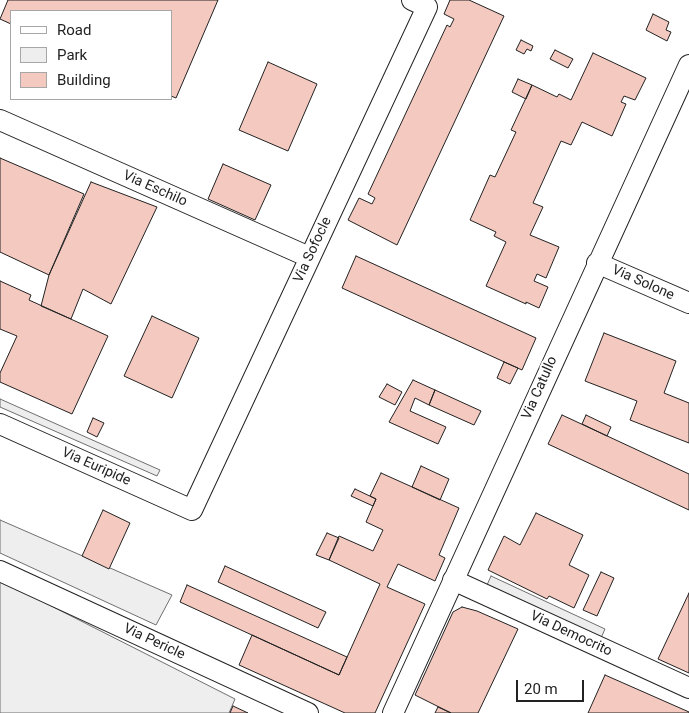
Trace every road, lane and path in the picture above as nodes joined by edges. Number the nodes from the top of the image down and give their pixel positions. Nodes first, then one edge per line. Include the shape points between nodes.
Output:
1 (412, 0) edge
2 (689, 65) edge
3 (0, 120) edge
4 (309, 257) junction
5 (597, 263) junction
6 (689, 304) edge
7 (0, 424) edge
8 (192, 510) joint
9 (0, 571) edge
10 (453, 580) junction
11 (689, 688) edge
12 (308, 713) edge
13 (393, 713) edge

1 - 4 street, Via Sofocle via 427,7
2 - 5 street, Via Catullo
3 - 4 street, Via Eschilo
4 - 8 street, Via Sofocle
5 - 6 street, Via Solone
5 - 10 street, Via Catullo
7 - 8 street, Via Euripide
9 - 12 street, Via Pericle
10 - 11 street, Via Democrito
10 - 13 street, Via Catullo

